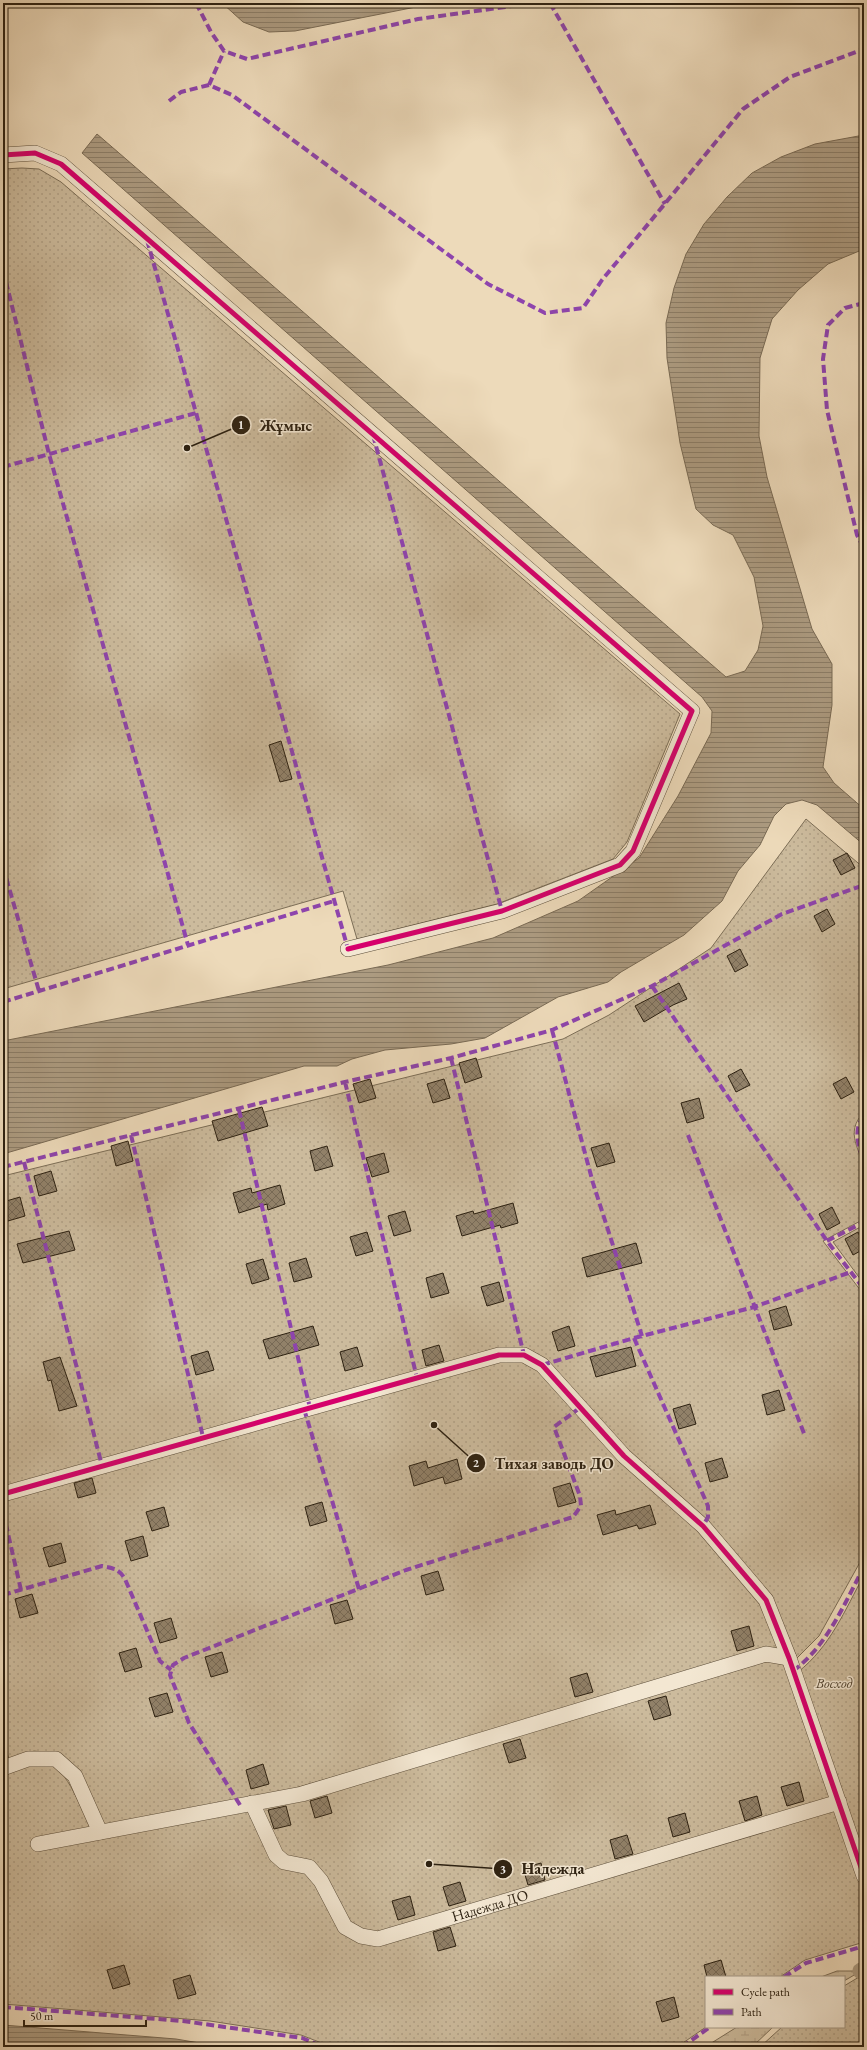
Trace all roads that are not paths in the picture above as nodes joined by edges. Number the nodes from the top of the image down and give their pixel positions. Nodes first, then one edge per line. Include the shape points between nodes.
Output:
1 (3, 155) edge
2 (348, 949) dead end
3 (3, 1494) edge
4 (789, 1658) junction
5 (3, 1768) edge
6 (839, 1802) junction
7 (252, 1803) junction
8 (100, 1832) junction
9 (38, 1844) dead end
10 (864, 1876) edge

1 - 2 street via 35,153 61,164 692,711 633,851 620,865 502,911
3 - 4 street via 499,1355 524,1355 542,1365 624,1456 702,1526 766,1600
4 - 6 street
4 - 7 street via 766,1654 302,1794
5 - 8 street via 28,1759 56,1759 75,1776
6 - 7 street, Надежда ДО via 378,1939 361,1936 345,1927 321,1881 309,1867 284,1862 276,1855
6 - 10 street
7 - 8 street
8 - 9 street

